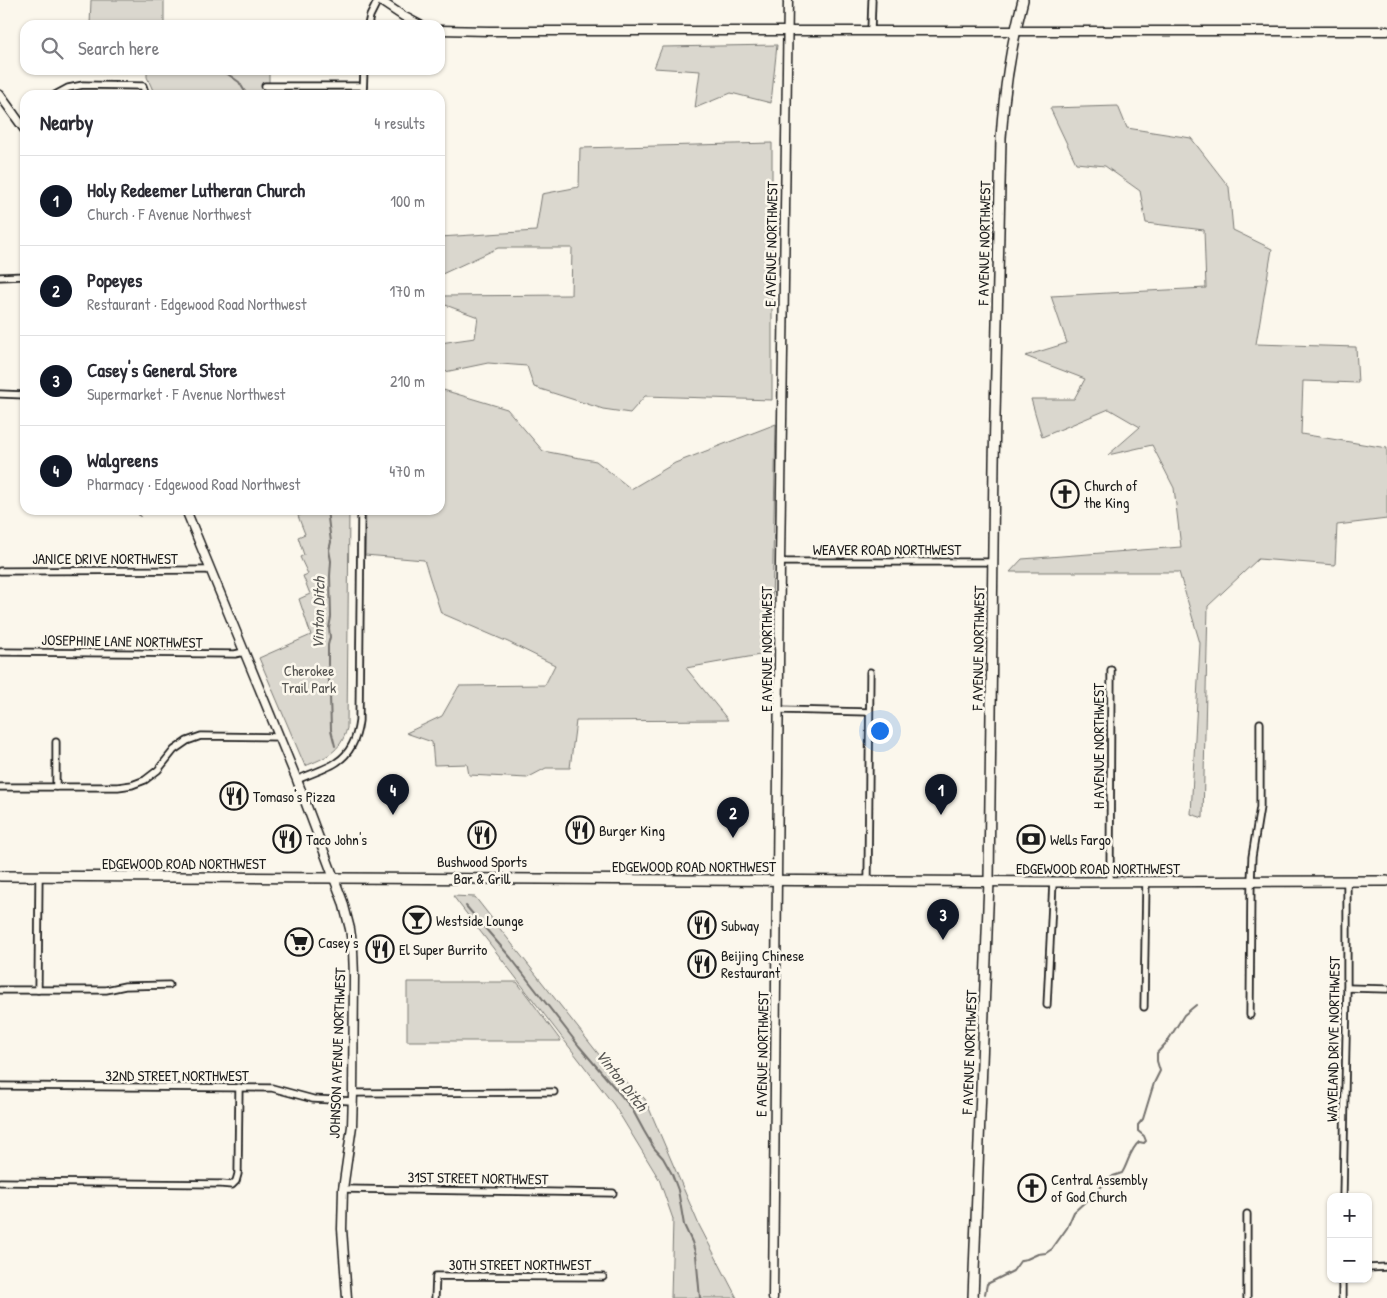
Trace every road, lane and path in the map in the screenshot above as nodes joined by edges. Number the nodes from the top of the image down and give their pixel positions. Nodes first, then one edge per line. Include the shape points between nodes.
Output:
1 (378, 0) edge
2 (788, 0) edge
3 (872, 0) edge
4 (1023, 0) edge
5 (369, 20) edge
6 (411, 20) edge
7 (445, 30) edge
8 (871, 30) junction
9 (1015, 30) junction
10 (788, 31) junction
11 (1387, 31) edge
12 (364, 75) edge
13 (265, 86) dead end
14 (363, 86) junction
15 (64, 90) edge
16 (144, 90) edge
17 (363, 90) edge
18 (0, 95) edge
19 (20, 118) edge
20 (20, 276) edge
21 (0, 277) edge
22 (0, 394) edge
23 (20, 394) edge
24 (188, 515) edge
25 (361, 515) edge
26 (780, 562) junction
27 (993, 562) junction
28 (210, 570) junction
29 (0, 571) edge
30 (0, 652) edge
31 (244, 652) junction
32 (1112, 670) dead end
33 (870, 672) dead end
34 (780, 710) junction
35 (869, 712) junction
36 (1260, 723) dead end
37 (279, 737) junction
38 (56, 742) dead end
39 (297, 780) junction
40 (0, 786) edge
41 (56, 787) junction
42 (0, 876) edge
43 (39, 876) junction
44 (334, 878) junction
45 (778, 880) junction
46 (868, 881) junction
47 (1110, 881) junction
48 (1146, 881) junction
49 (1347, 881) junction
50 (1387, 881) edge
51 (989, 882) junction
52 (1052, 882) junction
53 (1251, 882) junction
54 (169, 985) dead end
55 (1347, 988) junction
56 (1387, 989) edge
57 (0, 990) edge
58 (38, 990) junction
59 (1047, 1006) dead end
60 (1144, 1007) dead end
61 (1250, 1015) dead end
62 (0, 1086) edge
63 (239, 1087) junction
64 (554, 1092) dead end
65 (353, 1097) junction
66 (0, 1182) edge
67 (343, 1189) junction
68 (613, 1193) dead end
69 (1343, 1193) edge
70 (1247, 1214) dead end
71 (1387, 1267) edge
72 (1372, 1268) edge
73 (603, 1277) dead end
74 (1342, 1283) edge
75 (347, 1298) edge
76 (435, 1298) edge
77 (773, 1298) edge
78 (973, 1298) edge
79 (1246, 1298) edge
80 (1342, 1298) edge

1 - 5 street
1 - 6 street
2 - 10 street, E AVENUE NORTHWEST
3 - 8 street
4 - 9 main road, F AVENUE NORTHWEST
7 - 10 street
8 - 9 street
8 - 10 street
9 - 11 street
9 - 27 main road, F AVENUE NORTHWEST via 1001,138
10 - 26 street, E AVENUE NORTHWEST
12 - 14 street
13 - 14 street
14 - 17 street
15 - 16 street via 83,85 143,86
18 - 19 street
20 - 21 street
22 - 23 street
24 - 28 street, JOHNSON AVENUE NORTHWEST
25 - 39 street via 357,734 337,763
26 - 27 street, WEAVER ROAD NORTHWEST
26 - 34 street, E AVENUE NORTHWEST
27 - 51 main road, F AVENUE NORTHWEST
28 - 29 street, JANICE DRIVE NORTHWEST
28 - 31 street, JOHNSON AVENUE NORTHWEST
30 - 31 street, JOSEPHINE LANE NORTHWEST
31 - 37 street, JOHNSON AVENUE NORTHWEST
32 - 47 street, H AVENUE NORTHWEST
33 - 35 street
34 - 35 street
34 - 45 street, E AVENUE NORTHWEST
35 - 46 street
36 - 53 street via 1260,807
37 - 39 street, JOHNSON AVENUE NORTHWEST
37 - 41 street via 201,736 174,750 158,770 132,785
38 - 41 street
39 - 44 street, JOHNSON AVENUE NORTHWEST
40 - 41 street
42 - 43 main road, EDGEWOOD ROAD NORTHWEST
43 - 44 main road, EDGEWOOD ROAD NORTHWEST
43 - 58 street
44 - 45 main road, EDGEWOOD ROAD NORTHWEST
44 - 65 street, JOHNSON AVENUE NORTHWEST via 348,916 353,950
45 - 46 main road, EDGEWOOD ROAD NORTHWEST
45 - 77 street, E AVENUE NORTHWEST
46 - 51 main road, EDGEWOOD ROAD NORTHWEST
47 - 48 main road, EDGEWOOD ROAD NORTHWEST
47 - 52 main road, EDGEWOOD ROAD NORTHWEST
48 - 53 main road, EDGEWOOD ROAD NORTHWEST
48 - 60 street
49 - 50 main road, EDGEWOOD ROAD NORTHWEST
49 - 53 main road, EDGEWOOD ROAD NORTHWEST
49 - 55 street, WAVELAND DRIVE NORTHWEST
51 - 52 main road, EDGEWOOD ROAD NORTHWEST
51 - 78 main road, F AVENUE NORTHWEST
52 - 59 street
53 - 61 street
54 - 58 street via 106,990
55 - 56 street
55 - 69 street, WAVELAND DRIVE NORTHWEST
57 - 58 street
62 - 63 street, 32ND STREET NORTHWEST
63 - 65 street, 32ND STREET NORTHWEST via 272,1088 313,1099
63 - 66 street via 238,1174 232,1185
64 - 65 street, 32ND STREET NORTHWEST
65 - 67 street, JOHNSON AVENUE NORTHWEST
67 - 68 street, 31ST STREET NORTHWEST
67 - 75 street, JOHNSON AVENUE NORTHWEST via 342,1231
70 - 79 street
71 - 72 street
73 - 76 street, 30TH STREET NORTHWEST via 436,1276
74 - 80 street

